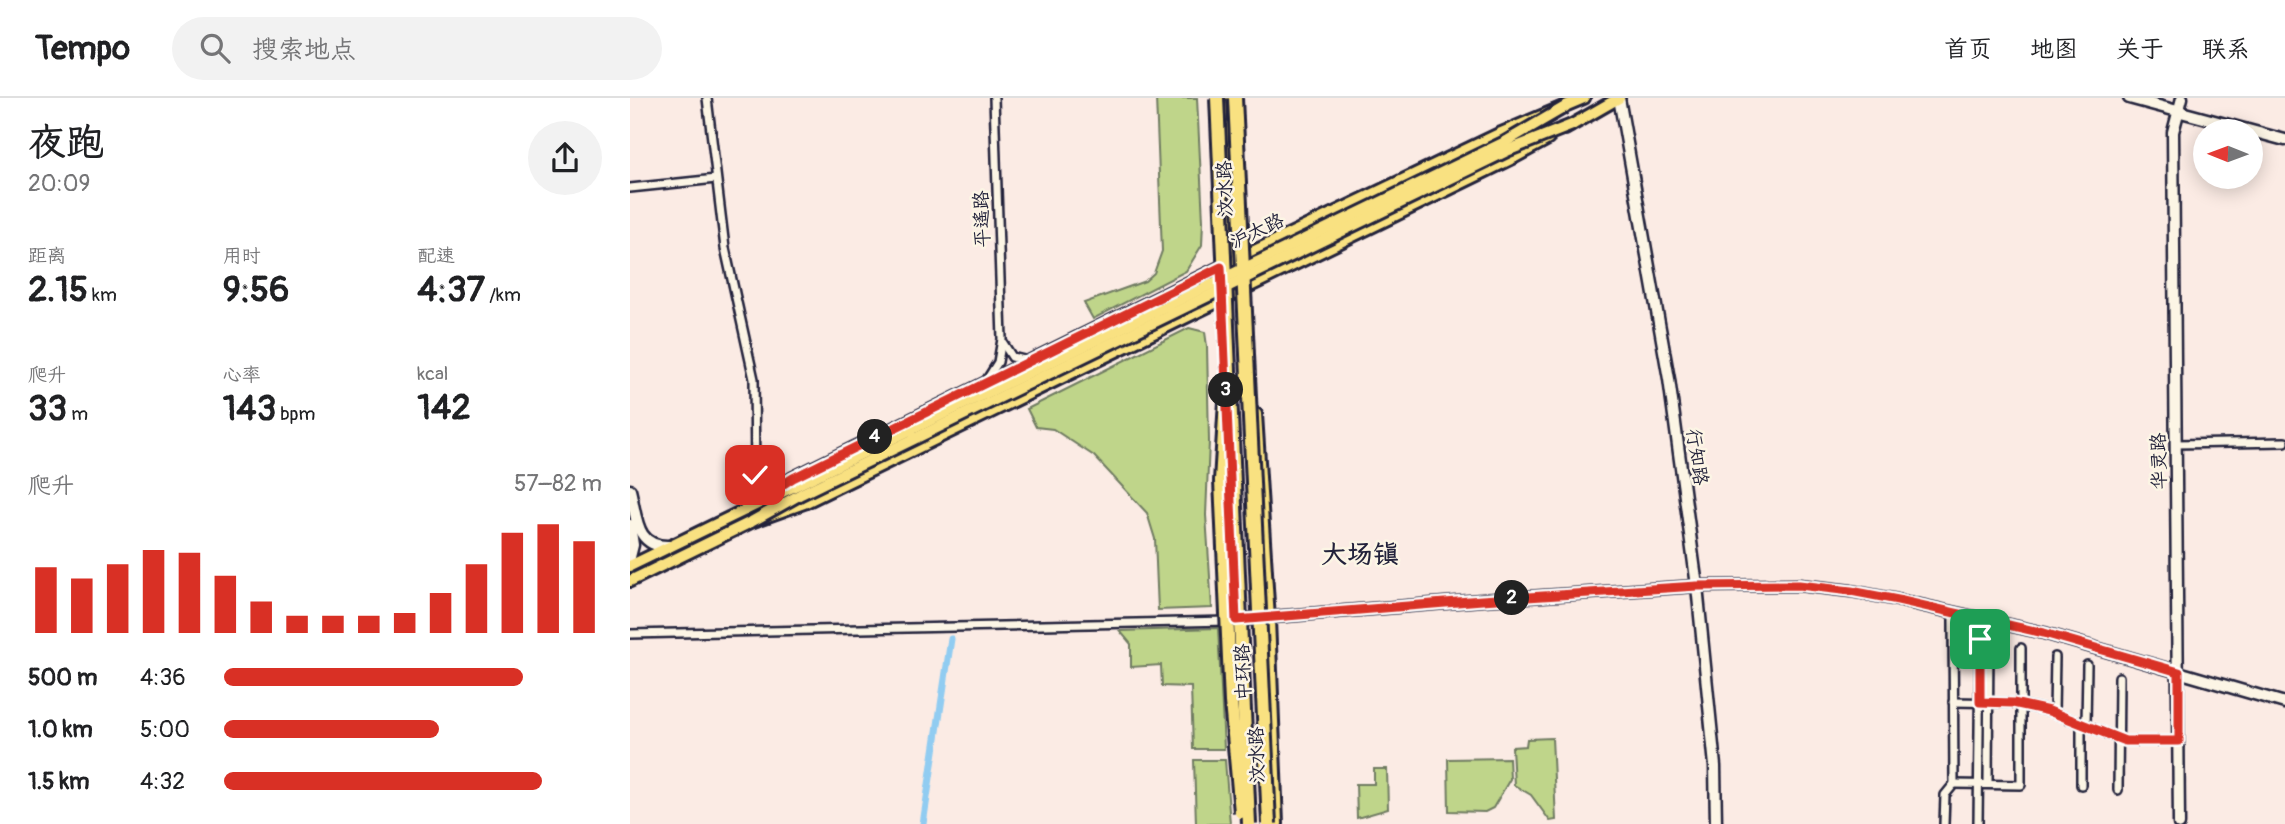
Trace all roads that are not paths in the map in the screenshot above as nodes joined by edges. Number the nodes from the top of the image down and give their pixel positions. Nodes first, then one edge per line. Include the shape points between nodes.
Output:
1 (707, 98) edge
2 (994, 98) edge
3 (1218, 98) edge
4 (1228, 98) edge
5 (1237, 98) edge
6 (1584, 98) edge
7 (1619, 98) edge
8 (2129, 98) edge
9 (2182, 98) edge
10 (1565, 107) junction
11 (2177, 110) junction
12 (1572, 125) junction
13 (1240, 134) junction
14 (2285, 140) edge
15 (1231, 166) junction
16 (716, 178) junction
17 (630, 188) edge
18 (1233, 262) junction
19 (1247, 287) junction
20 (1222, 298) junction
21 (1002, 339) junction
22 (1030, 361) junction
23 (983, 384) junction
24 (1226, 397) junction
25 (2285, 442) edge
26 (2176, 444) junction
27 (630, 490) edge
28 (762, 498) junction
29 (745, 510) junction
30 (751, 522) junction
31 (630, 524) edge
32 (671, 547) junction
33 (630, 557) edge
34 (630, 566) edge
35 (630, 581) edge
36 (1697, 586) junction
37 (1269, 619) junction
38 (1953, 619) dead end
39 (1236, 620) junction
40 (630, 634) edge
41 (1980, 639) dead end
42 (1989, 640) dead end
43 (2021, 648) dead end
44 (2055, 657) dead end
45 (2087, 665) dead end
46 (2179, 672) junction
47 (2119, 677) dead end
48 (1953, 702) junction
49 (1980, 702) junction
50 (1989, 703) junction
51 (2285, 704) edge
52 (2022, 705) junction
53 (2054, 713) junction
54 (2083, 724) junction
55 (2118, 738) junction
56 (2179, 741) junction
57 (1954, 784) junction
58 (1984, 784) junction
59 (2081, 785) dead end
60 (2118, 790) dead end
61 (1242, 824) edge
62 (1249, 824) edge
63 (1269, 824) edge
64 (1277, 824) edge
65 (1716, 824) edge
66 (1944, 824) edge
67 (1978, 824) edge
68 (2179, 824) edge

1 - 16 street
2 - 21 street, 平遥路
3 - 18 main road, 汶水路
3 - 62 highway, 中环路, bridge
4 - 15 main road, 汶水路
5 - 13 main road, 汶水路
5 - 63 highway, 中环路, bridge
6 - 10 main road, 沪太路
7 - 12 main road, 沪太路
7 - 36 street, 行知路 via 1660,316
8 - 11 street
9 - 11 street, 华灵路
10 - 18 main road, 沪太路 via 1501,133
10 - 29 main road, 沪太路, bridge via 1505,142
11 - 14 street
11 - 26 street, 华灵路 via 2173,132
12 - 19 main road, 沪太路
12 - 30 main road, 沪太路, bridge via 1496,156
13 - 15 main road
13 - 18 main road, 汶水路
15 - 18 main road, 汶水路
16 - 17 street
16 - 28 street via 727,259 754,379 755,475
18 - 19 main road, 汶水路
18 - 20 main road, 汶水路
18 - 22 main road, 沪太路
19 - 20 main road, 沪太路
19 - 37 main road, 汶水路
20 - 24 main road, 汶水路
20 - 30 main road, 沪太路 via 804,503
21 - 22 street via 1012,357
21 - 23 street, 平遥路 via 998,362
22 - 23 main road, 沪太路
23 - 28 main road, 沪太路 via 793,478
24 - 39 main road, 汶水路
24 - 61 highway, bridge via 1221,481 1232,725
25 - 26 street
26 - 46 street, 华灵路
27 - 32 street via 644,539 658,547
28 - 29 main road, 沪太路
29 - 32 main road, 沪太路
30 - 35 main road, 沪太路
31 - 33 street
32 - 34 main road, 沪太路
36 - 37 street
36 - 46 street via 1799,585 1863,593 2044,633
36 - 65 street, 行知路 via 1715,766
37 - 39 street
37 - 64 main road, 汶水路
38 - 48 street
39 - 40 street
39 - 61 main road, 汶水路
41 - 49 street
42 - 50 street
43 - 52 street
44 - 53 street
45 - 54 street
46 - 51 street
46 - 56 street, 华灵路
47 - 55 street
48 - 49 street
48 - 57 street
49 - 50 street
49 - 58 street
50 - 52 street
50 - 58 street
52 - 53 street
52 - 58 street via 2021,785
53 - 54 street
54 - 55 street
54 - 59 street
55 - 56 street
55 - 60 street
56 - 68 street, 华灵路
57 - 58 street
57 - 66 street via 1945,795
58 - 67 street

